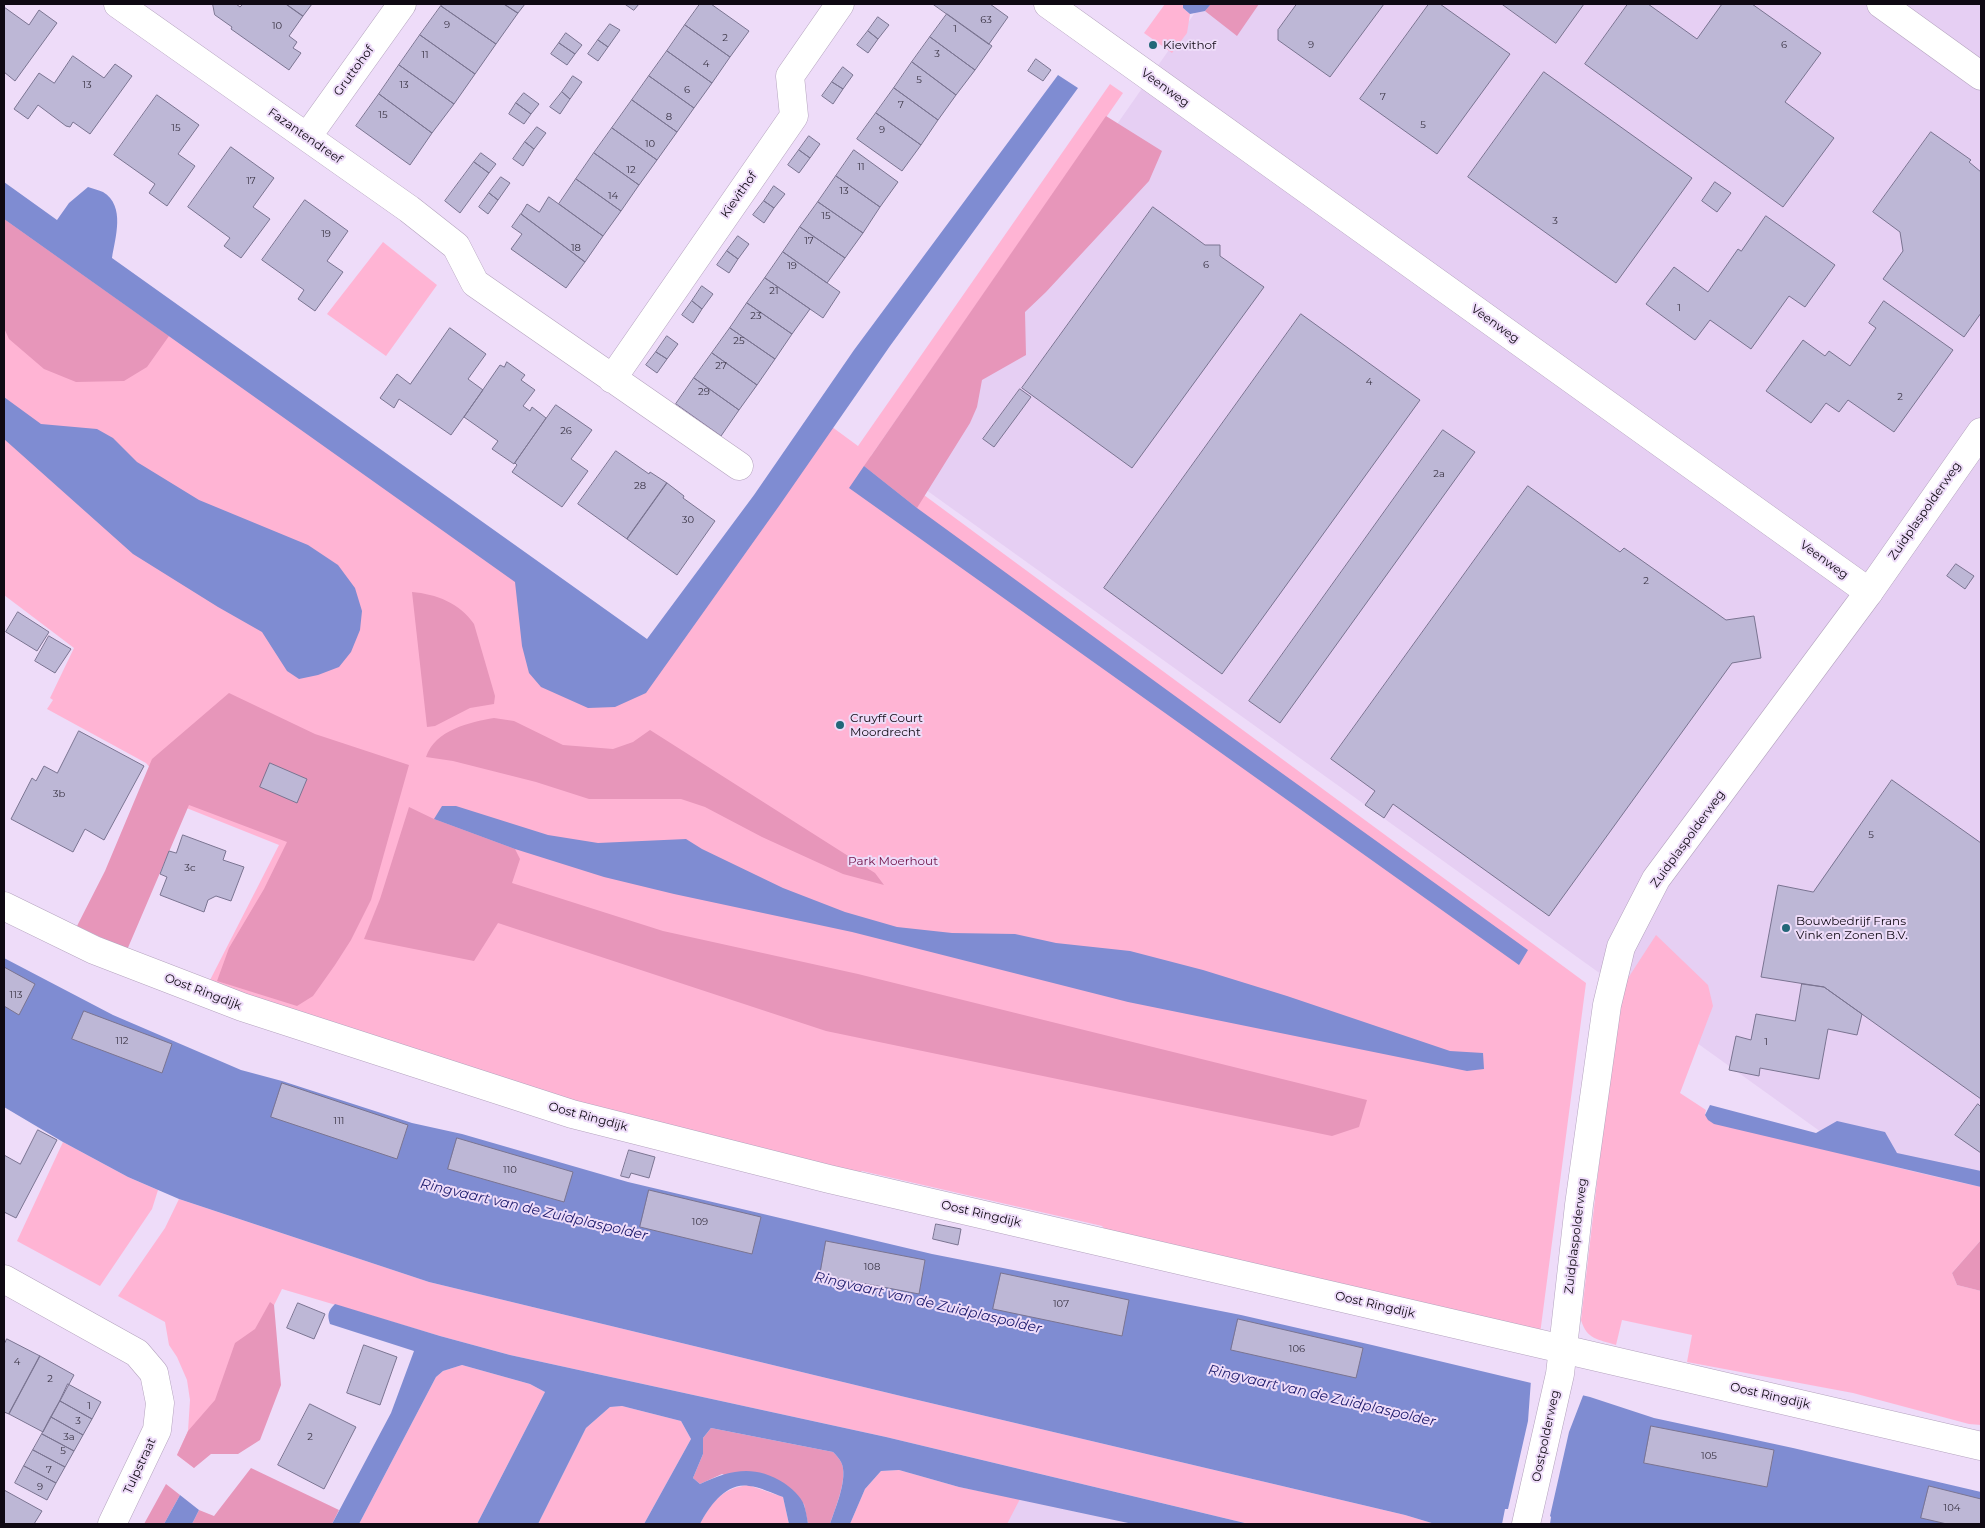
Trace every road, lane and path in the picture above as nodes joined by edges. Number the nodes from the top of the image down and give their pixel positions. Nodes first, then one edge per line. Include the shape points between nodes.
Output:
1 (118, 4) edge
2 (402, 4) edge
3 (840, 4) edge
4 (1048, 4) edge
5 (1882, 4) edge
6 (1981, 76) edge
7 (307, 137) junction
8 (612, 379) junction
9 (1981, 432) edge
10 (739, 466) dead end
11 (1869, 592) junction
12 (4, 906) edge
13 (4, 1279) edge
14 (1562, 1347) junction
15 (1981, 1446) edge
16 (112, 1524) edge
17 (1526, 1524) edge

1 - 7 street, Fazantendreef
2 - 7 street, Gruttohof
3 - 8 street, Kievithof via 790,76 794,116
4 - 11 street, Veenweg
5 - 6 street
7 - 8 street, Fazantendreef via 456,246 475,283
8 - 10 street
9 - 11 street, Zuidplaspolderweg
11 - 14 street, Zuidplaspolderweg via 1656,880 1621,947 1607,1005
12 - 14 street, Oost Ringdijk via 94,950 242,1007 572,1114 829,1179
13 - 16 street, Tulpstraat via 137,1353 154,1373 160,1402 157,1430
14 - 15 street, Oost Ringdijk
14 - 17 street, Oostpolderweg via 1560,1374

